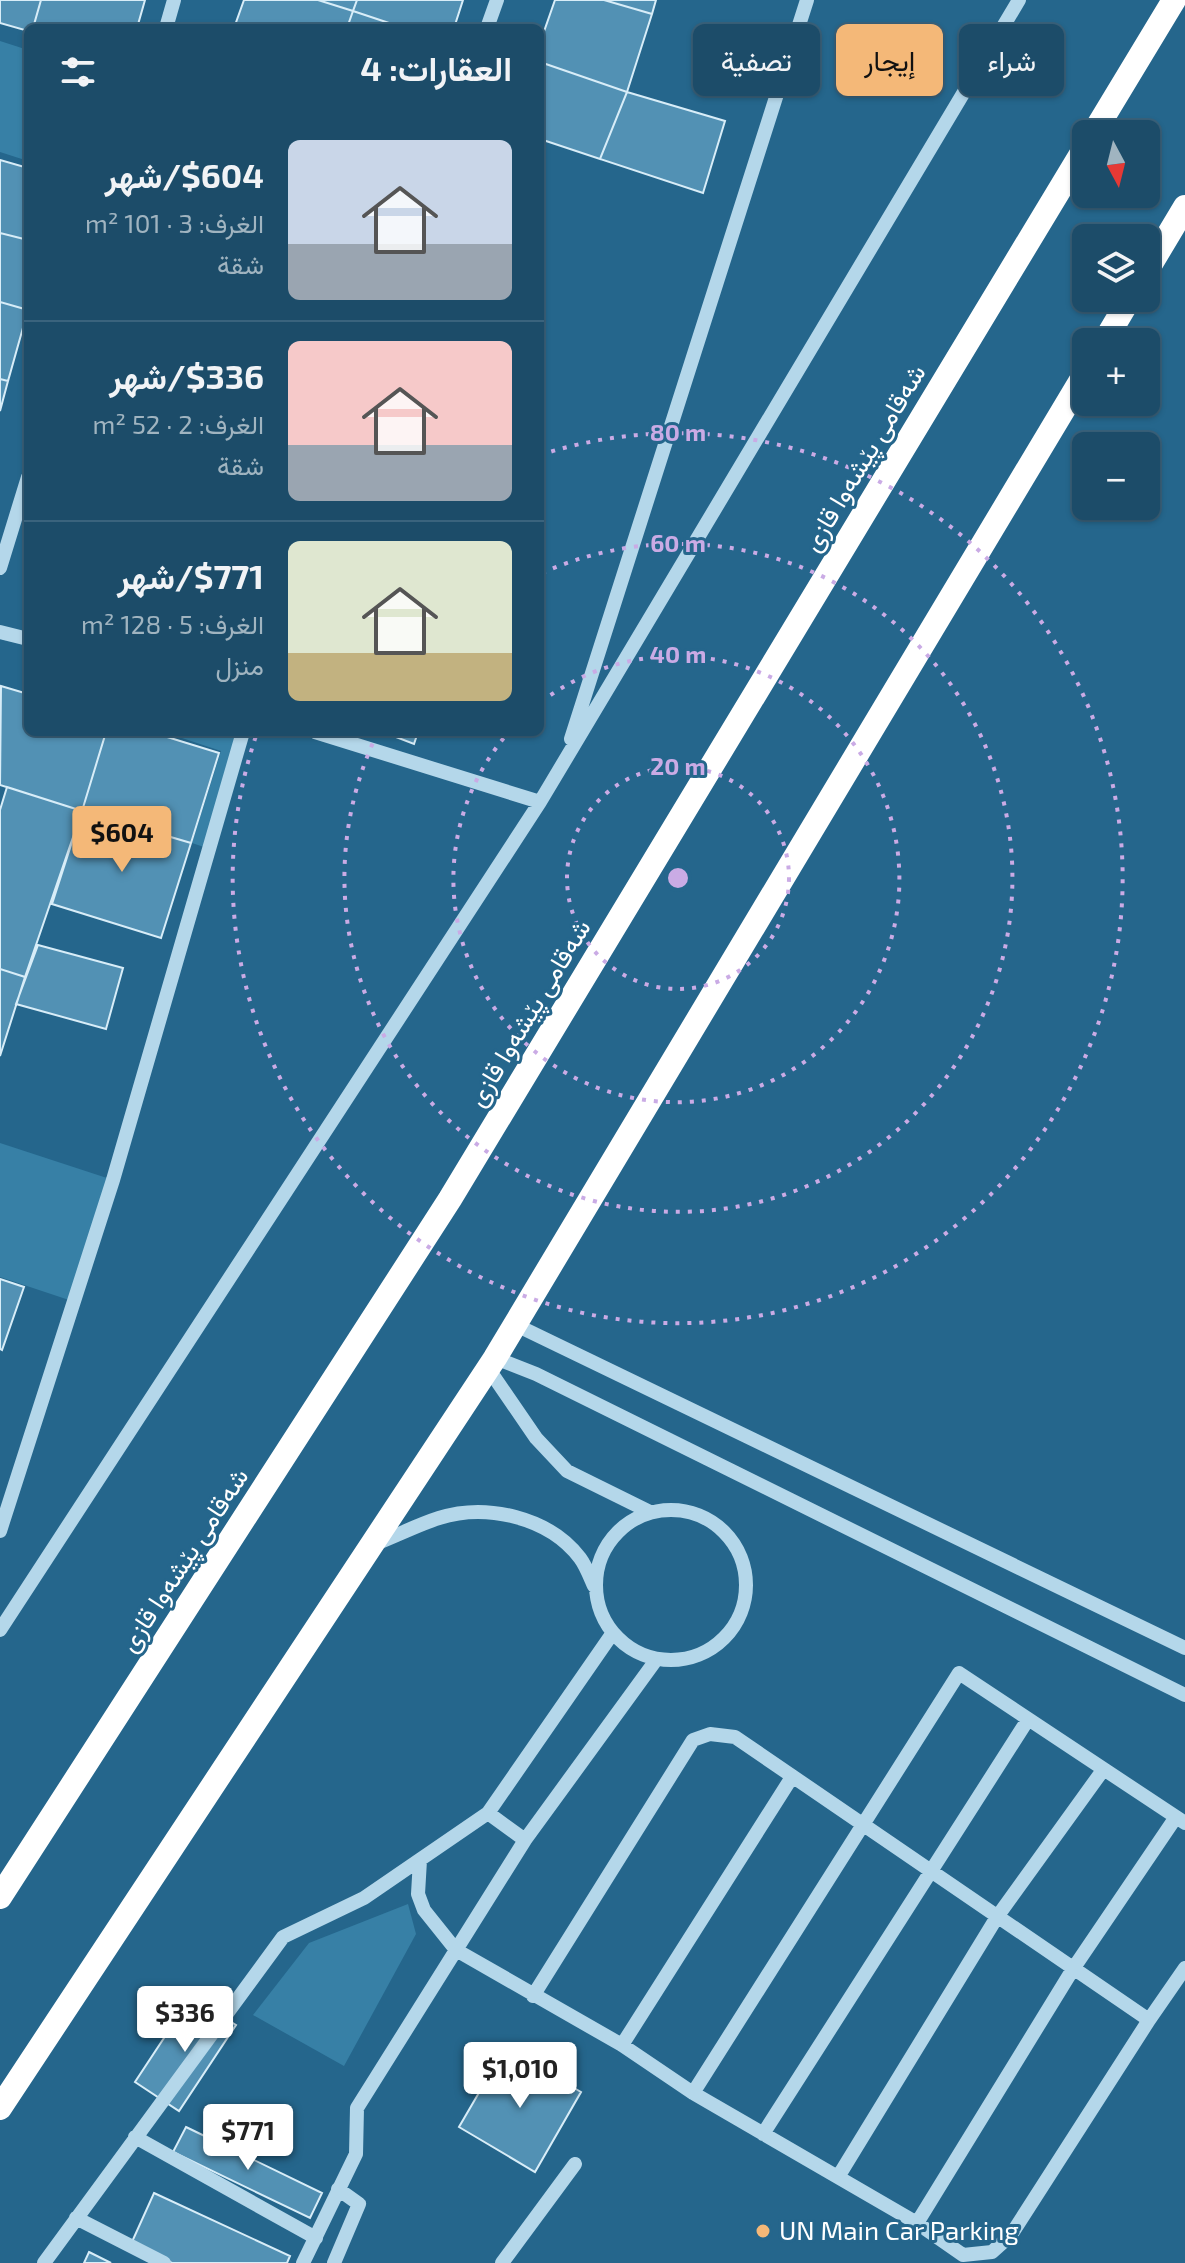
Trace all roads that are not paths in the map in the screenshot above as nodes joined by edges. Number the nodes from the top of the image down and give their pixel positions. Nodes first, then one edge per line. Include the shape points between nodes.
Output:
1 (174, 0) edge
2 (497, 0) edge
3 (807, 0) edge
4 (1019, 0) edge
5 (1174, 0) edge
6 (167, 24) edge
7 (488, 24) edge
8 (1101, 120) edge
9 (1072, 169) edge
10 (1185, 207) edge
11 (1160, 249) edge
12 (1072, 395) edge
13 (24, 490) edge
14 (0, 568) edge
15 (0, 632) edge
16 (24, 638) edge
17 (242, 736) edge
18 (328, 736) edge
19 (564, 763) junction
20 (540, 802) junction
21 (516, 1325) junction
22 (491, 1363) junction
23 (650, 1512) junction
24 (0, 1531) edge
25 (371, 1546) junction
26 (595, 1587) junction
27 (0, 1630) edge
28 (612, 1634) junction
29 (1185, 1648) edge
30 (656, 1660) junction
31 (1185, 1695) edge
32 (1027, 1721) junction
33 (1103, 1770) junction
34 (792, 1777) junction
35 (488, 1813) junction
36 (1180, 1820) edge
37 (862, 1825) junction
38 (525, 1840) junction
39 (420, 1860) junction
40 (928, 1871) junction
41 (0, 1897) edge
42 (997, 1917) junction
43 (456, 1950) junction
44 (1185, 1968) edge
45 (1073, 1969) junction
46 (533, 1996) junction
47 (1149, 2020) junction
48 (622, 2045) junction
49 (693, 2093) junction
50 (0, 2108) edge
51 (763, 2134) junction
52 (135, 2137) junction
53 (575, 2164) dead end
54 (838, 2177) junction
55 (338, 2189) junction
56 (76, 2218) junction
57 (917, 2223) junction
58 (316, 2238) junction
59 (44, 2263) edge
60 (164, 2263) edge
61 (303, 2263) edge
62 (334, 2263) edge
63 (502, 2263) edge

1 - 6 street
2 - 7 street
3 - 19 street
4 - 19 street
5 - 8 highway
9 - 41 highway, شەقامی پێشەوا قازی via 450,1199
10 - 11 highway
12 - 21 highway
13 - 14 street
15 - 16 street
17 - 24 street via 113,1180
18 - 20 street
19 - 20 street
20 - 27 street
21 - 22 highway
21 - 29 street
22 - 23 street via 536,1438 567,1471
22 - 25 highway
22 - 31 street via 550,1381
23 - 26 street via 609,1540
23 - 30 street via 699,1514 720,1527 741,1558 747,1594 740,1618 725,1639 705,1653
25 - 26 street via 440,1517 483,1512 519,1518 556,1535 581,1559
25 - 50 highway
26 - 28 street
28 - 30 street
28 - 35 street
30 - 38 street
32 - 33 street
32 - 37 street via 959,1673
32 - 40 street
33 - 36 street
33 - 42 street
34 - 37 street
34 - 46 street via 735,1737 710,1734 693,1740
34 - 48 street
35 - 38 street
35 - 39 street
36 - 45 street
37 - 40 street
37 - 49 street
38 - 43 street
39 - 43 street via 418,1894 424,1910
39 - 52 street via 364,1898 283,1937
40 - 42 street
40 - 51 street
42 - 45 street
42 - 54 street
43 - 46 street
43 - 55 street via 357,2108 356,2154
44 - 47 street
45 - 47 street
45 - 57 street
46 - 48 street
47 - 57 street via 1011,2235 992,2252 963,2255
48 - 49 street
49 - 51 street
51 - 54 street
52 - 56 street
52 - 58 street
53 - 63 street
54 - 57 street
55 - 58 street
55 - 62 street via 359,2204
56 - 59 street
56 - 60 street
58 - 61 street

